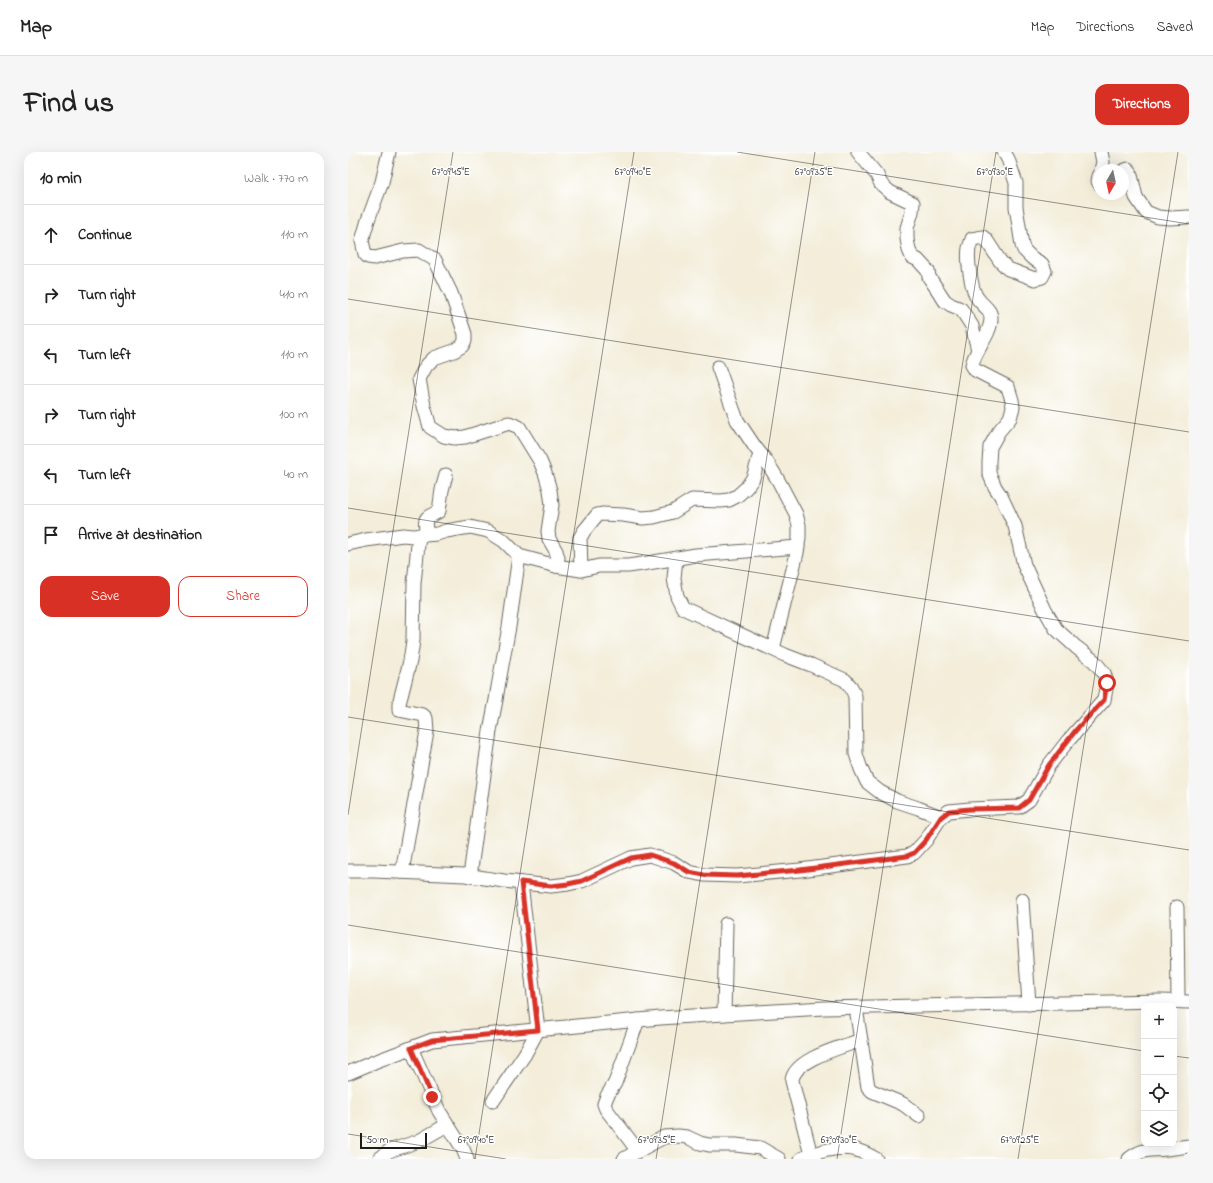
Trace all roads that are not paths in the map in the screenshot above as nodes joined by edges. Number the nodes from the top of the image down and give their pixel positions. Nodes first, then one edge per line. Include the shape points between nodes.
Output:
1 (389, 152) edge
2 (858, 152) edge
3 (1004, 152) edge
4 (1101, 152) edge
5 (1102, 164) edge
6 (1129, 170) edge
7 (1189, 217) edge
8 (978, 350) junction
9 (718, 367) dead end
10 (760, 454) junction
11 (446, 475) dead end
12 (423, 535) junction
13 (348, 544) edge
14 (798, 547) junction
15 (519, 556) junction
16 (676, 558) junction
17 (556, 566) junction
18 (581, 570) junction
19 (773, 649) junction
20 (941, 817) junction
21 (348, 871) edge
22 (402, 872) junction
23 (470, 876) junction
24 (521, 886) junction
25 (1022, 900) dead end
26 (1177, 907) dead end
27 (726, 924) dead end
28 (1183, 1002) edge
29 (1029, 1004) junction
30 (856, 1008) junction
31 (724, 1014) junction
32 (638, 1020) junction
33 (538, 1030) junction
34 (861, 1040) junction
35 (411, 1048) junction
36 (348, 1073) edge
37 (492, 1101) dead end
38 (919, 1116) dead end
39 (447, 1125) junction
40 (1189, 1146) edge
41 (638, 1151) junction
42 (806, 1157) edge
43 (379, 1159) edge
44 (467, 1159) edge
45 (624, 1159) edge
46 (779, 1159) edge
47 (876, 1159) edge
48 (1129, 1159) edge

1 - 17 street via 382,182 362,241 365,254 375,258 419,250 435,260 451,293 465,334 462,346 434,358 419,379 430,427 444,436 456,438 509,422 519,427 540,461 550,490 552,505 548,531 558,558
2 - 8 street via 877,175 881,184 890,192 913,203 907,228 912,257 928,271 945,301 961,309 972,326
3 - 8 street via 1016,183 1016,207 1022,245 1032,258 1042,264 1045,271 1042,278 1035,279 1008,269 983,237 972,239 969,258 974,293 991,313 989,329
4 - 5 street
6 - 7 street via 1136,197 1146,212 1158,217
8 - 20 street via 972,365 975,370 1008,387 1012,400 1010,418 990,447 989,473 1015,526 1024,565 1056,629 1094,660 1104,673 1107,683 1104,700 1058,753 1029,800 1019,808 956,810 949,811
9 - 10 street via 737,420
10 - 14 street via 778,480 796,514 799,525
10 - 18 street via 753,478 746,488 729,500 692,500 673,512 654,517 597,515 580,538
11 - 12 street via 439,511 425,520
12 - 13 street via 403,535
12 - 15 street via 470,527 488,531 504,541
12 - 22 street via 414,583 413,641 399,710 423,715 426,718 427,731
14 - 16 street
14 - 19 street
15 - 17 street
15 - 23 street via 509,628 490,726
16 - 18 street
16 - 19 street via 674,578 677,596 683,608
17 - 18 street
19 - 20 street via 845,680 855,696 856,754 867,782 897,801
20 - 24 street via 926,840 914,853 907,856 731,876 689,872 674,863 650,855 631,858 582,881 551,886
21 - 22 street
22 - 23 street
23 - 24 street
24 - 33 street
25 - 29 street
26 - 28 street
27 - 31 street
28 - 29 street
29 - 30 street
30 - 31 street
30 - 34 street
31 - 32 street
32 - 33 street
32 - 41 street via 615,1083 604,1104
33 - 35 street via 432,1040
33 - 37 street via 525,1054
34 - 38 street via 868,1087 903,1104
34 - 42 street via 807,1061 799,1066 792,1077
35 - 36 street
35 - 39 street
39 - 43 street
39 - 44 street via 463,1148
40 - 48 street via 1138,1152
41 - 45 street
41 - 46 street via 664,1137 678,1136 709,1145 760,1148
42 - 47 street via 837,1149 852,1149

